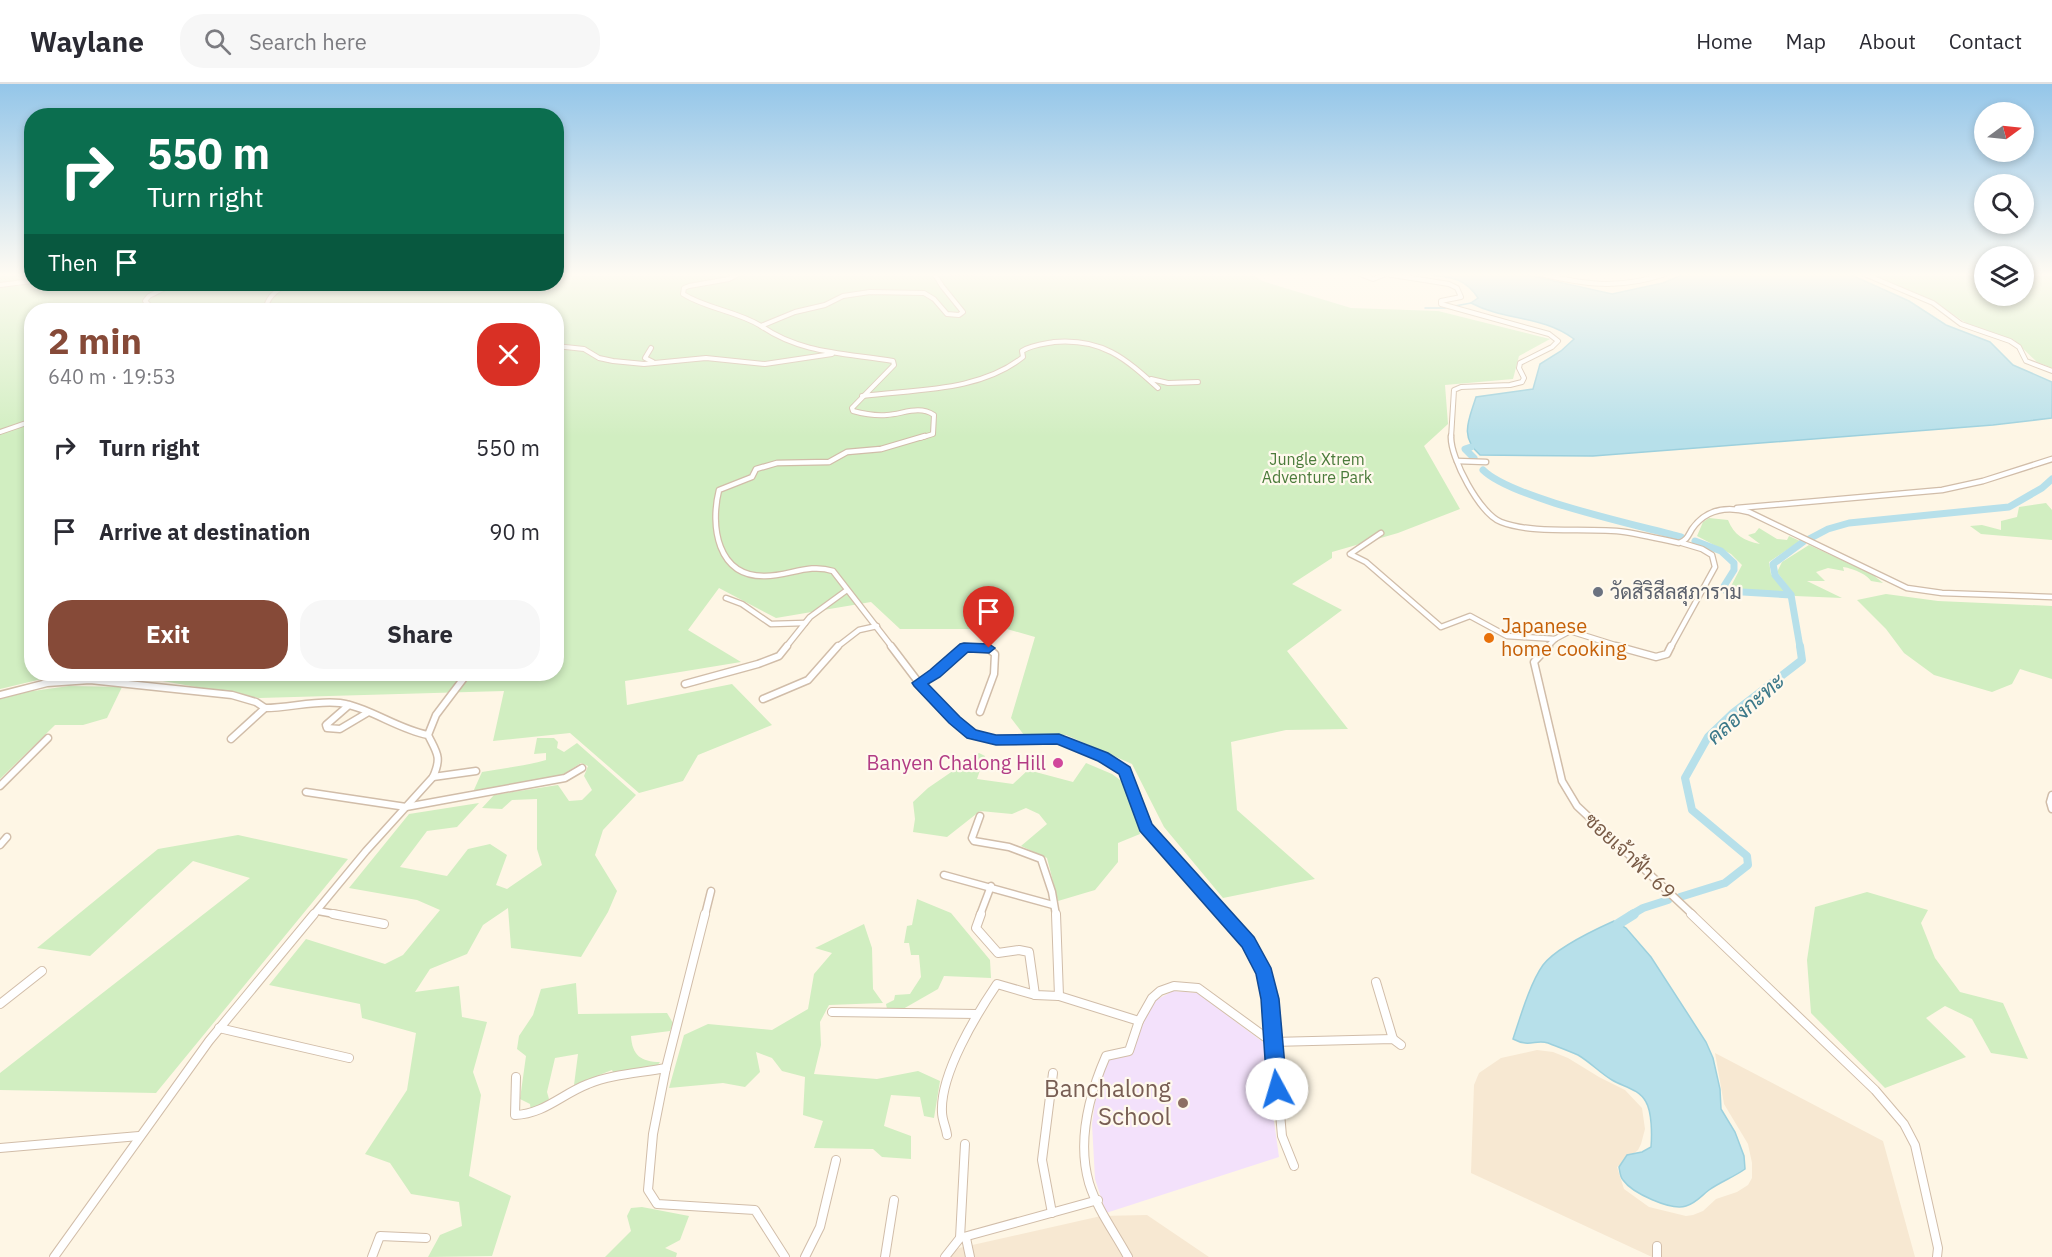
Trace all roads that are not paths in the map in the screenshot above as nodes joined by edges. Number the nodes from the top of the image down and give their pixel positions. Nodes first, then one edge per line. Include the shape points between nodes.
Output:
1 (764, 328) edge
2 (1526, 328) edge
3 (1972, 328) edge
4 (564, 347) edge
5 (651, 348) dead end
6 (833, 353) junction
7 (657, 363) junction
8 (2052, 371) edge
9 (1147, 377) junction
10 (1198, 382) dead end
11 (1158, 388) dead end
12 (862, 396) junction
13 (24, 424) edge
14 (0, 432) edge
15 (2052, 459) edge
16 (1457, 461) junction
17 (1486, 462) dead end
18 (1733, 508) junction
19 (1381, 533) dead end
20 (1678, 543) junction
21 (847, 590) junction
22 (2052, 597) edge
23 (726, 598) dead end
24 (805, 623) junction
25 (877, 626) junction
26 (1556, 639) junction
27 (63, 681) edge
28 (116, 681) edge
29 (462, 681) edge
30 (919, 683) junction
31 (685, 684) dead end
32 (0, 695) edge
33 (763, 699) dead end
34 (349, 705) junction
35 (265, 708) junction
36 (980, 712) dead end
37 (367, 713) junction
38 (428, 735) junction
39 (48, 738) dead end
40 (231, 739) dead end
41 (582, 768) dead end
42 (476, 771) dead end
43 (433, 777) junction
44 (0, 785) edge
45 (306, 792) dead end
46 (2052, 795) edge
47 (406, 807) junction
48 (2052, 809) edge
49 (980, 816) dead end
50 (7, 837) dead end
51 (0, 845) edge
52 (944, 875) dead end
53 (991, 886) junction
54 (711, 891) dead end
55 (1053, 905) junction
56 (318, 911) junction
57 (384, 924) dead end
58 (42, 971) dead end
59 (1376, 982) dead end
60 (1035, 995) junction
61 (1059, 996) junction
62 (0, 1004) edge
63 (832, 1012) dead end
64 (977, 1014) junction
65 (1139, 1021) junction
66 (219, 1028) junction
67 (1393, 1039) junction
68 (1272, 1042) junction
69 (1401, 1045) dead end
70 (350, 1058) dead end
71 (666, 1068) junction
72 (1053, 1073) dead end
73 (516, 1077) dead end
74 (948, 1135) dead end
75 (139, 1136) junction
76 (964, 1144) dead end
77 (0, 1148) edge
78 (836, 1160) dead end
79 (1294, 1166) dead end
80 (894, 1200) dead end
81 (1098, 1200) junction
82 (1052, 1214) junction
83 (426, 1238) dead end
84 (963, 1238) junction
85 (1657, 1246) dead end
86 (54, 1257) edge
87 (372, 1257) edge
88 (785, 1257) edge
89 (805, 1257) edge
90 (885, 1257) edge
91 (945, 1257) edge
92 (970, 1257) edge
93 (1128, 1257) edge
94 (1657, 1257) edge
95 (1937, 1257) edge

1 - 6 street via 788,344
2 - 16 street via 1558,341 1520,363 1522,382 1454,390 1451,442
3 - 8 street via 2010,341 2019,347 2026,361
4 - 7 street via 584,348 613,361
5 - 7 street via 645,358
6 - 7 street via 765,364 706,358
6 - 12 street via 892,361 894,365
9 - 10 street via 1168,383
9 - 11 street
9 - 12 street via 1101,345 1054,342 1026,347 1016,365 993,375 948,386
12 - 21 street via 852,408 865,415 929,411 934,415 933,435 881,449 847,452 829,462 766,464 756,469 752,477 719,490 717,498 717,543 739,569 760,577 825,566
13 - 14 street
15 - 18 street via 1945,490
16 - 17 street
16 - 20 street via 1485,509 1508,525 1624,532
18 - 20 street via 1703,516 1686,540
18 - 22 street via 1749,512 1907,588
19 - 26 street via 1350,554 1366,562 1441,627 1470,616 1507,636
20 - 26 street via 1712,555 1715,567 1667,654 1644,655 1570,631
21 - 24 street
21 - 25 street
23 - 24 street via 771,624
24 - 31 street via 779,656
25 - 30 street
25 - 33 street via 859,630 842,642 808,680
26 - 95 street, ซอยเจ้าฟ้า 69 via 1534,662 1562,782 1577,806 1799,1016 1904,1124 1915,1145
27 - 32 street
28 - 35 street via 226,694
29 - 38 street via 436,715
30 - 36 street via 964,647 989,648 995,654 994,674
30 - 68 street via 972,734 996,740 1059,739 1125,771 1145,827 1248,942 1265,974
34 - 35 street via 320,702
34 - 37 street
34 - 37 street via 328,721 327,728 340,729
35 - 40 street
37 - 38 street
38 - 43 street via 439,757
39 - 44 street
41 - 47 street via 565,778
42 - 43 street
43 - 47 street
45 - 47 street
46 - 48 street
47 - 56 street
49 - 55 street via 972,838 1041,860
50 - 51 street
52 - 53 street
53 - 55 street
53 - 60 street via 976,928 998,953 1029,952
54 - 71 street
55 - 61 street via 1060,960
56 - 57 street
56 - 66 street
58 - 62 street
59 - 67 street
60 - 61 street
60 - 64 street via 997,984
61 - 65 street
63 - 64 street
64 - 74 street via 952,1071 941,1109
65 - 68 street via 1160,991 1174,986 1198,988
65 - 81 street via 1129,1051 1106,1056 1087,1105 1085,1166 1089,1185
66 - 70 street
66 - 75 street
67 - 68 street
67 - 69 street
68 - 79 street via 1282,1136
71 - 73 street via 588,1084 566,1093 545,1110 525,1115 515,1115
71 - 88 street via 653,1134 648,1190 652,1197 657,1204 755,1210
72 - 82 street via 1042,1160
75 - 77 street
75 - 86 street
76 - 84 street
78 - 89 street via 820,1227
80 - 90 street
81 - 82 street
81 - 93 street
82 - 84 street
83 - 87 street via 380,1236
84 - 91 street
84 - 92 street
85 - 94 street

